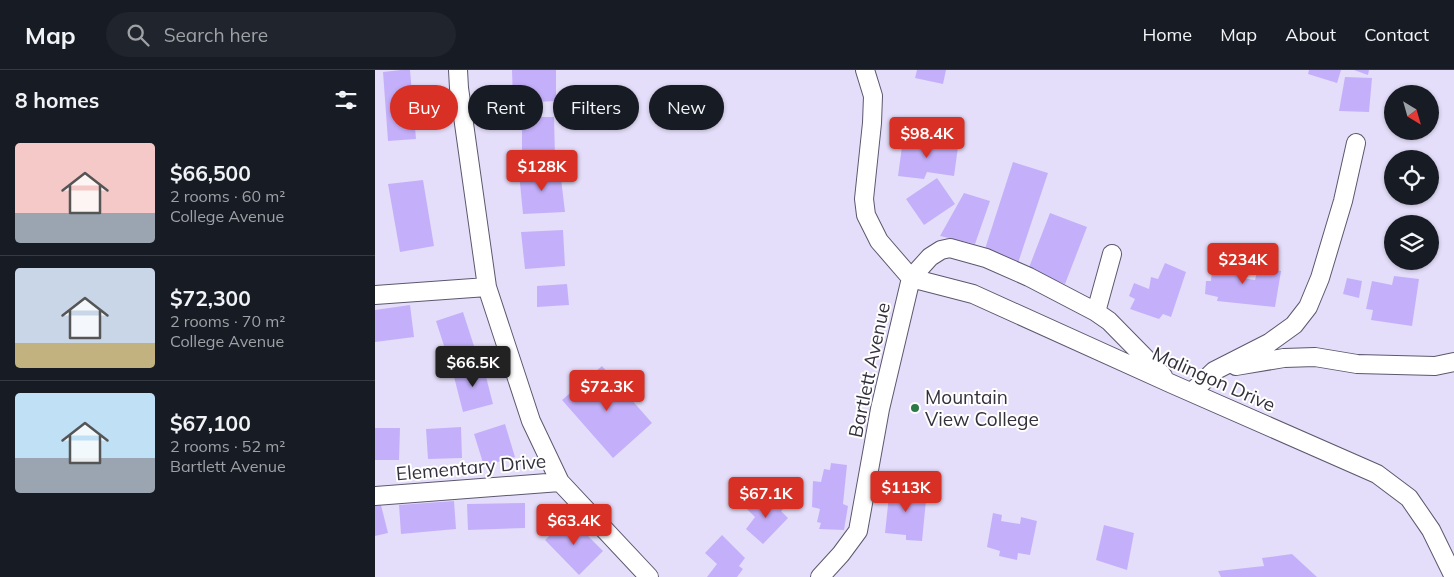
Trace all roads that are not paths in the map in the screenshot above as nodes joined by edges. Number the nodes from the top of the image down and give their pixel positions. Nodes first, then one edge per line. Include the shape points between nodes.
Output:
1 (458, 70) edge
2 (865, 70) edge
3 (1356, 143) dead end
4 (1112, 254) dead end
5 (911, 278) junction
6 (487, 287) junction
7 (375, 295) edge
8 (1096, 312) junction
9 (1454, 362) edge
10 (1215, 371) junction
11 (1172, 384) junction
12 (1193, 392) junction
13 (560, 482) junction
14 (375, 496) edge
15 (649, 577) edge
16 (822, 577) edge
17 (1454, 577) edge

1 - 6 street
2 - 5 street via 873,96 864,199 866,215 879,241
3 - 10 street via 1323,270 1307,307 1295,325 1269,343
4 - 8 street
5 - 8 street via 930,257 950,248 986,258
5 - 11 street, Malingon Drive via 973,294
5 - 16 street, Bartlett Avenue via 880,409 858,531
6 - 7 street
6 - 13 street via 531,420
8 - 11 street
9 - 10 street via 1425,366 1357,364 1315,357 1284,358
10 - 12 street
11 - 12 street, Malingon Drive
12 - 17 street, Malingon Drive via 1377,474 1409,498 1431,530
13 - 14 street, Elementary Drive
13 - 15 street, Elementary Drive

